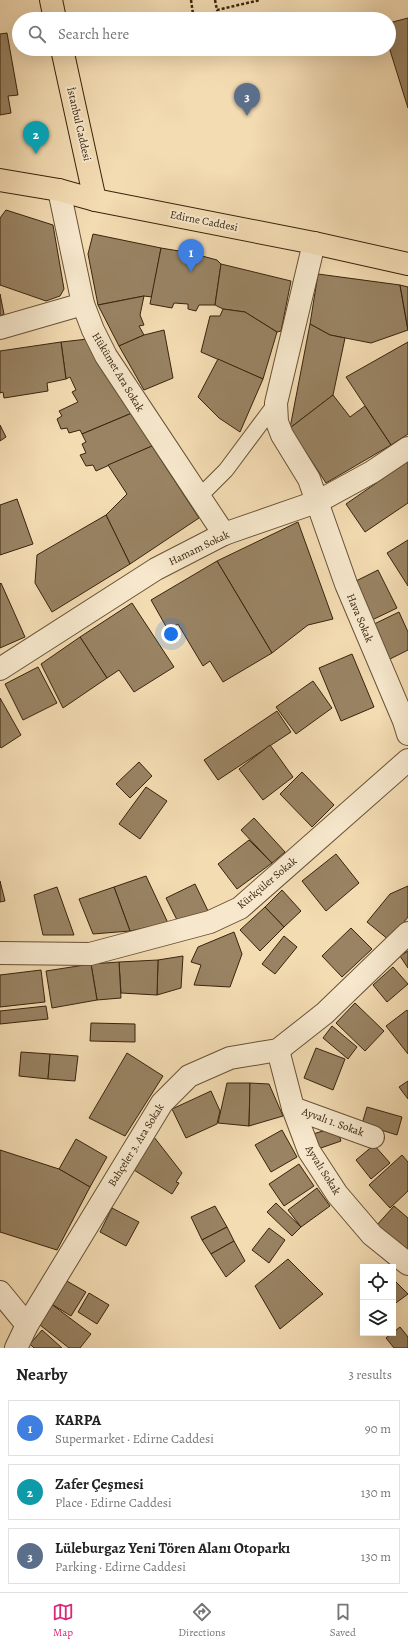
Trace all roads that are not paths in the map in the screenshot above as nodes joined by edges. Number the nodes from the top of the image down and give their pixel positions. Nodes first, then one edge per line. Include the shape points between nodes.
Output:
1 (51, 0) edge
2 (54, 12) edge
3 (64, 56) edge
4 (0, 180) edge
5 (59, 190) junction
6 (95, 200) junction
7 (314, 243) junction
8 (408, 264) edge
9 (83, 304) junction
10 (0, 328) edge
11 (276, 403) junction
12 (408, 448) edge
13 (199, 497) junction
14 (318, 501) junction
15 (224, 534) junction
16 (0, 669) edge
17 (408, 734) edge
18 (408, 760) edge
19 (408, 933) edge
20 (0, 953) edge
21 (278, 1050) junction
22 (293, 1108) junction
23 (373, 1137) dead end
24 (408, 1264) edge
25 (0, 1292) edge
26 (27, 1325) junction
27 (16, 1348) edge

1 - 2 main road
3 - 6 main road, İstanbul Caddesi
4 - 5 main road, Edirne Caddesi
5 - 6 main road, Edirne Caddesi
5 - 9 street, Hükümet Ara Sokak
6 - 7 main road, Edirne Caddesi
7 - 8 main road, Edirne Caddesi
7 - 11 street, Hava Sokak
9 - 10 street
9 - 13 street, Hükümet Ara Sokak via 106,356
11 - 13 lane via 226,470
11 - 14 street, Hava Sokak via 277,422 282,435 310,479
12 - 14 street, Hamam Sokak via 372,472
13 - 15 street, Hükümet Ara Sokak
14 - 15 street, Hamam Sokak
14 - 17 street, Hava Sokak via 346,584
15 - 16 street, Hamam Sokak via 156,569
18 - 20 street, Kürkçüler Sokak via 240,908 210,922 90,954
19 - 21 street, Bahçeler 3. Ara Sokak via 325,1013
21 - 22 street, Ayvalı Sokak
21 - 26 street, Bahçeler 3. Ara Sokak via 230,1058 189,1076 162,1103
22 - 23 street, Ayvalı 1. Sokak
22 - 24 street, Ayvalı Sokak via 308,1150 337,1194 372,1234
25 - 26 street
26 - 27 street, Bahçeler 3. Ara Sokak

